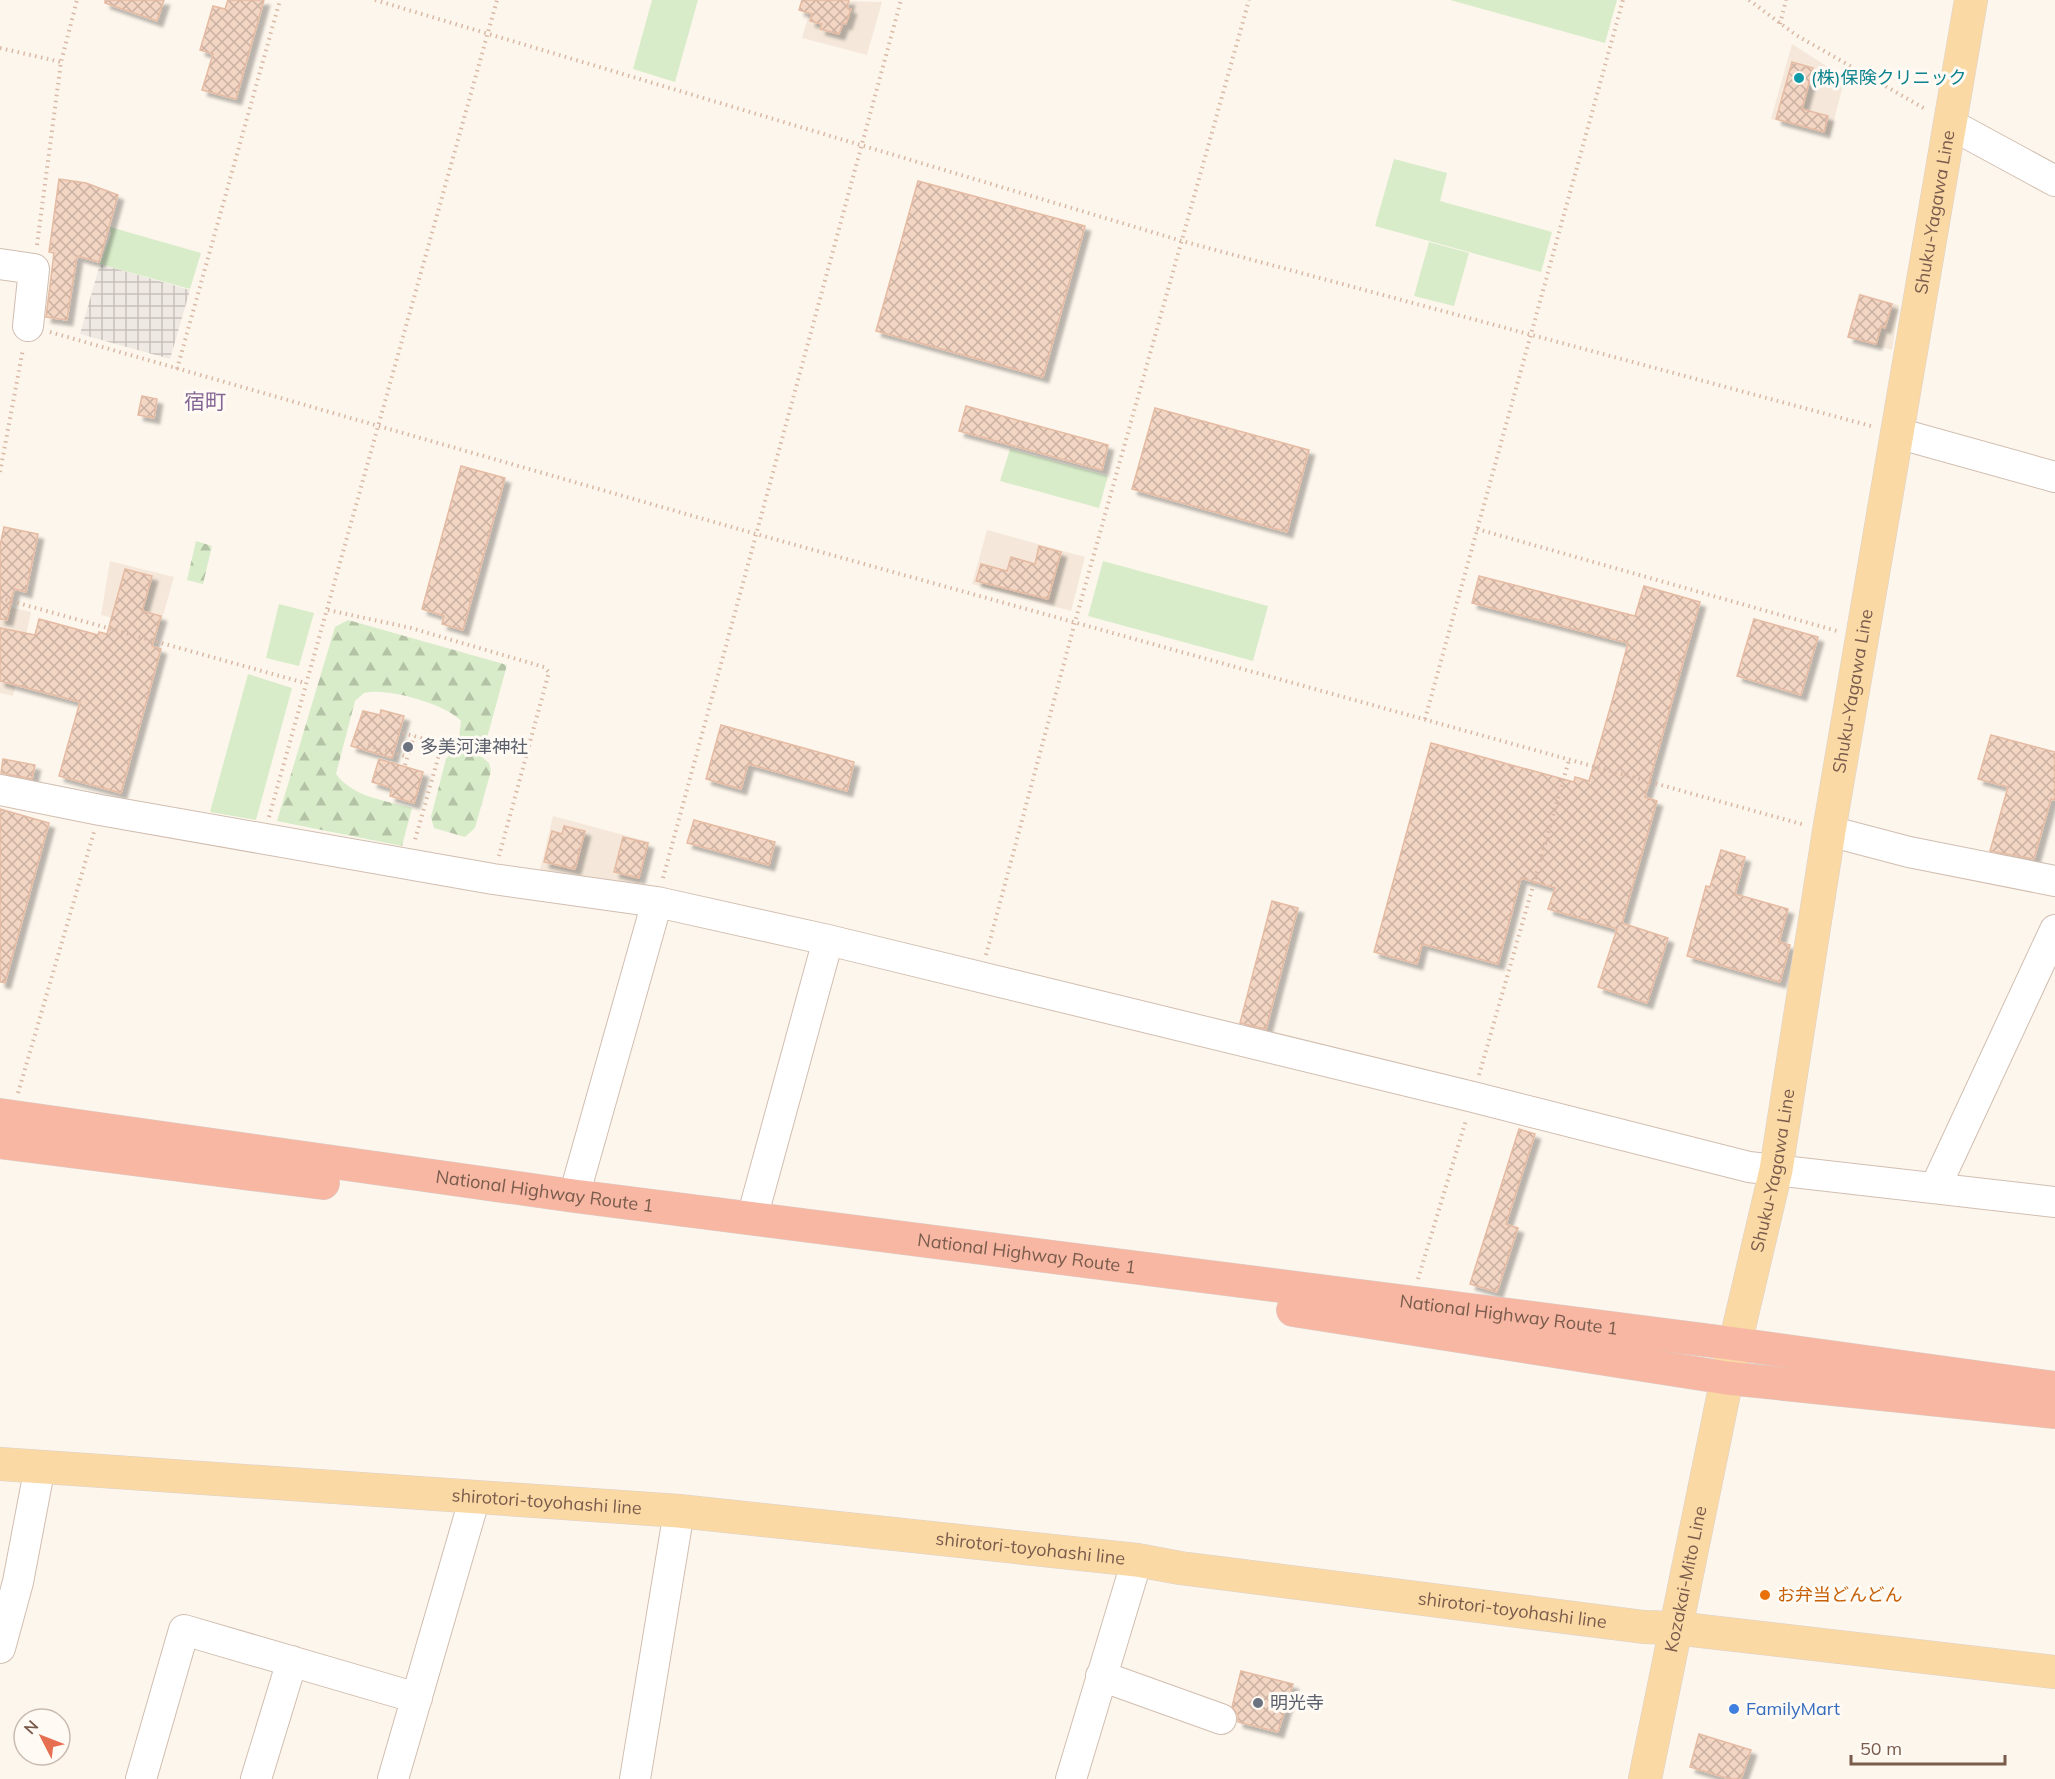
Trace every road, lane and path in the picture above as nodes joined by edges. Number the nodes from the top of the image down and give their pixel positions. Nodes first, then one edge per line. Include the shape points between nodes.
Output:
1 (77, 0) edge
2 (280, 0) edge
3 (375, 0) edge
4 (497, 0) edge
5 (901, 0) edge
6 (1249, 0) edge
7 (1623, 0) edge
8 (1749, 0) edge
9 (1786, 0) edge
10 (1971, 0) edge
11 (1780, 24) junction
12 (487, 35) junction
13 (0, 48) edge
14 (61, 62) junction
15 (1950, 124) junction
16 (860, 146) junction
17 (2055, 181) edge
18 (1182, 241) junction
19 (0, 264) edge
20 (34, 269) junction
21 (28, 326) junction
22 (1531, 335) junction
23 (177, 369) junction
24 (378, 428) junction
25 (1897, 433) junction
26 (2053, 468) edge
27 (0, 472) edge
28 (1477, 529) junction
29 (756, 534) junction
30 (0, 597) edge
31 (328, 610) junction
32 (1075, 622) junction
33 (1863, 638) junction
34 (305, 683) junction
35 (1425, 719) junction
36 (404, 733) dead end
37 (414, 736) junction
38 (368, 745) dead end
39 (408, 757) junction
40 (1569, 760) junction
41 (405, 765) dead end
42 (0, 790) edge
43 (100, 810) junction
44 (1829, 831) junction
45 (264, 838) junction
46 (413, 847) dead end
47 (493, 879) junction
48 (2055, 881) edge
49 (657, 902) junction
50 (2055, 930) edge
51 (828, 940) junction
52 (980, 979) junction
53 (1473, 1097) junction
54 (4, 1124) edge
55 (1776, 1170) junction
56 (1935, 1188) junction
57 (574, 1196) junction
58 (2055, 1202) edge
59 (752, 1218) junction
60 (1411, 1303) junction
61 (1736, 1344) junction
62 (1726, 1378) junction
63 (2055, 1388) edge
64 (2055, 1412) edge
65 (0, 1464) edge
66 (40, 1466) junction
67 (475, 1497) junction
68 (679, 1511) junction
69 (1137, 1560) junction
70 (1675, 1628) junction
71 (0, 1648) edge
72 (292, 1661) junction
73 (2055, 1672) edge
74 (1101, 1676) junction
75 (417, 1698) junction
76 (1221, 1719) dead end
77 (1648, 1778) edge
78 (141, 1779) edge
79 (256, 1779) edge
80 (393, 1779) edge
81 (635, 1779) edge
82 (1071, 1779) edge

1 - 14 path
2 - 23 path
3 - 12 path
4 - 12 path
5 - 16 path
6 - 18 path
7 - 22 path
8 - 11 path
9 - 11 path
10 - 15 main road, Shuku-Yagawa Line
11 - 15 path
12 - 16 path
12 - 24 path
13 - 14 path
14 - 20 path
15 - 17 street
15 - 25 main road, Shuku-Yagawa Line
16 - 18 path
16 - 29 path
18 - 22 path
18 - 32 path
19 - 20 street
20 - 21 street
21 - 23 path
21 - 27 path
22 - 25 path
22 - 28 path
23 - 24 path
24 - 29 path
24 - 31 path
25 - 26 street
25 - 33 main road, Shuku-Yagawa Line
28 - 33 path
28 - 35 path
29 - 32 path
29 - 49 path
30 - 34 path
31 - 34 path
31 - 47 path via 411,628 544,667 549,672
32 - 35 path
32 - 52 path
33 - 44 main road, Shuku-Yagawa Line
34 - 45 path
35 - 40 path
36 - 37 path
37 - 39 path
37 - 46 path via 442,744
38 - 39 path
39 - 41 path
40 - 44 path
40 - 53 path
42 - 43 street
43 - 45 street
43 - 54 path
44 - 48 street via 1909,852
44 - 55 main road, Shuku-Yagawa Line
45 - 47 street
47 - 49 street
49 - 51 street
49 - 57 street
50 - 56 street
51 - 52 street
51 - 59 street
52 - 53 street
53 - 55 street via 1749,1167
53 - 60 path
54 - 57 highway, National Highway Route 1
54 - 62 highway, National Highway Route 1 via 1266,1305
55 - 56 street
55 - 61 main road, Shuku-Yagawa Line
56 - 58 street
57 - 59 highway, National Highway Route 1
59 - 60 highway, National Highway Route 1
60 - 61 highway, National Highway Route 1
61 - 62 main road, Shuku-Yagawa Line
61 - 63 highway, National Highway Route 1
62 - 64 highway, National Highway Route 1
62 - 70 main road, Kozakai-Mito Line
65 - 66 main road, shirotori-toyohashi line
66 - 67 main road, shirotori-toyohashi line
66 - 71 street via 18,1582
67 - 68 main road, shirotori-toyohashi line
67 - 75 street
68 - 69 main road, shirotori-toyohashi line
68 - 81 street
69 - 70 main road, shirotori-toyohashi line
69 - 74 street
70 - 73 main road, shirotori-toyohashi line
70 - 77 main road, Kozakai-Mito Line
72 - 75 street
72 - 78 street via 184,1630
72 - 79 street
74 - 76 street
74 - 82 street
75 - 80 street

